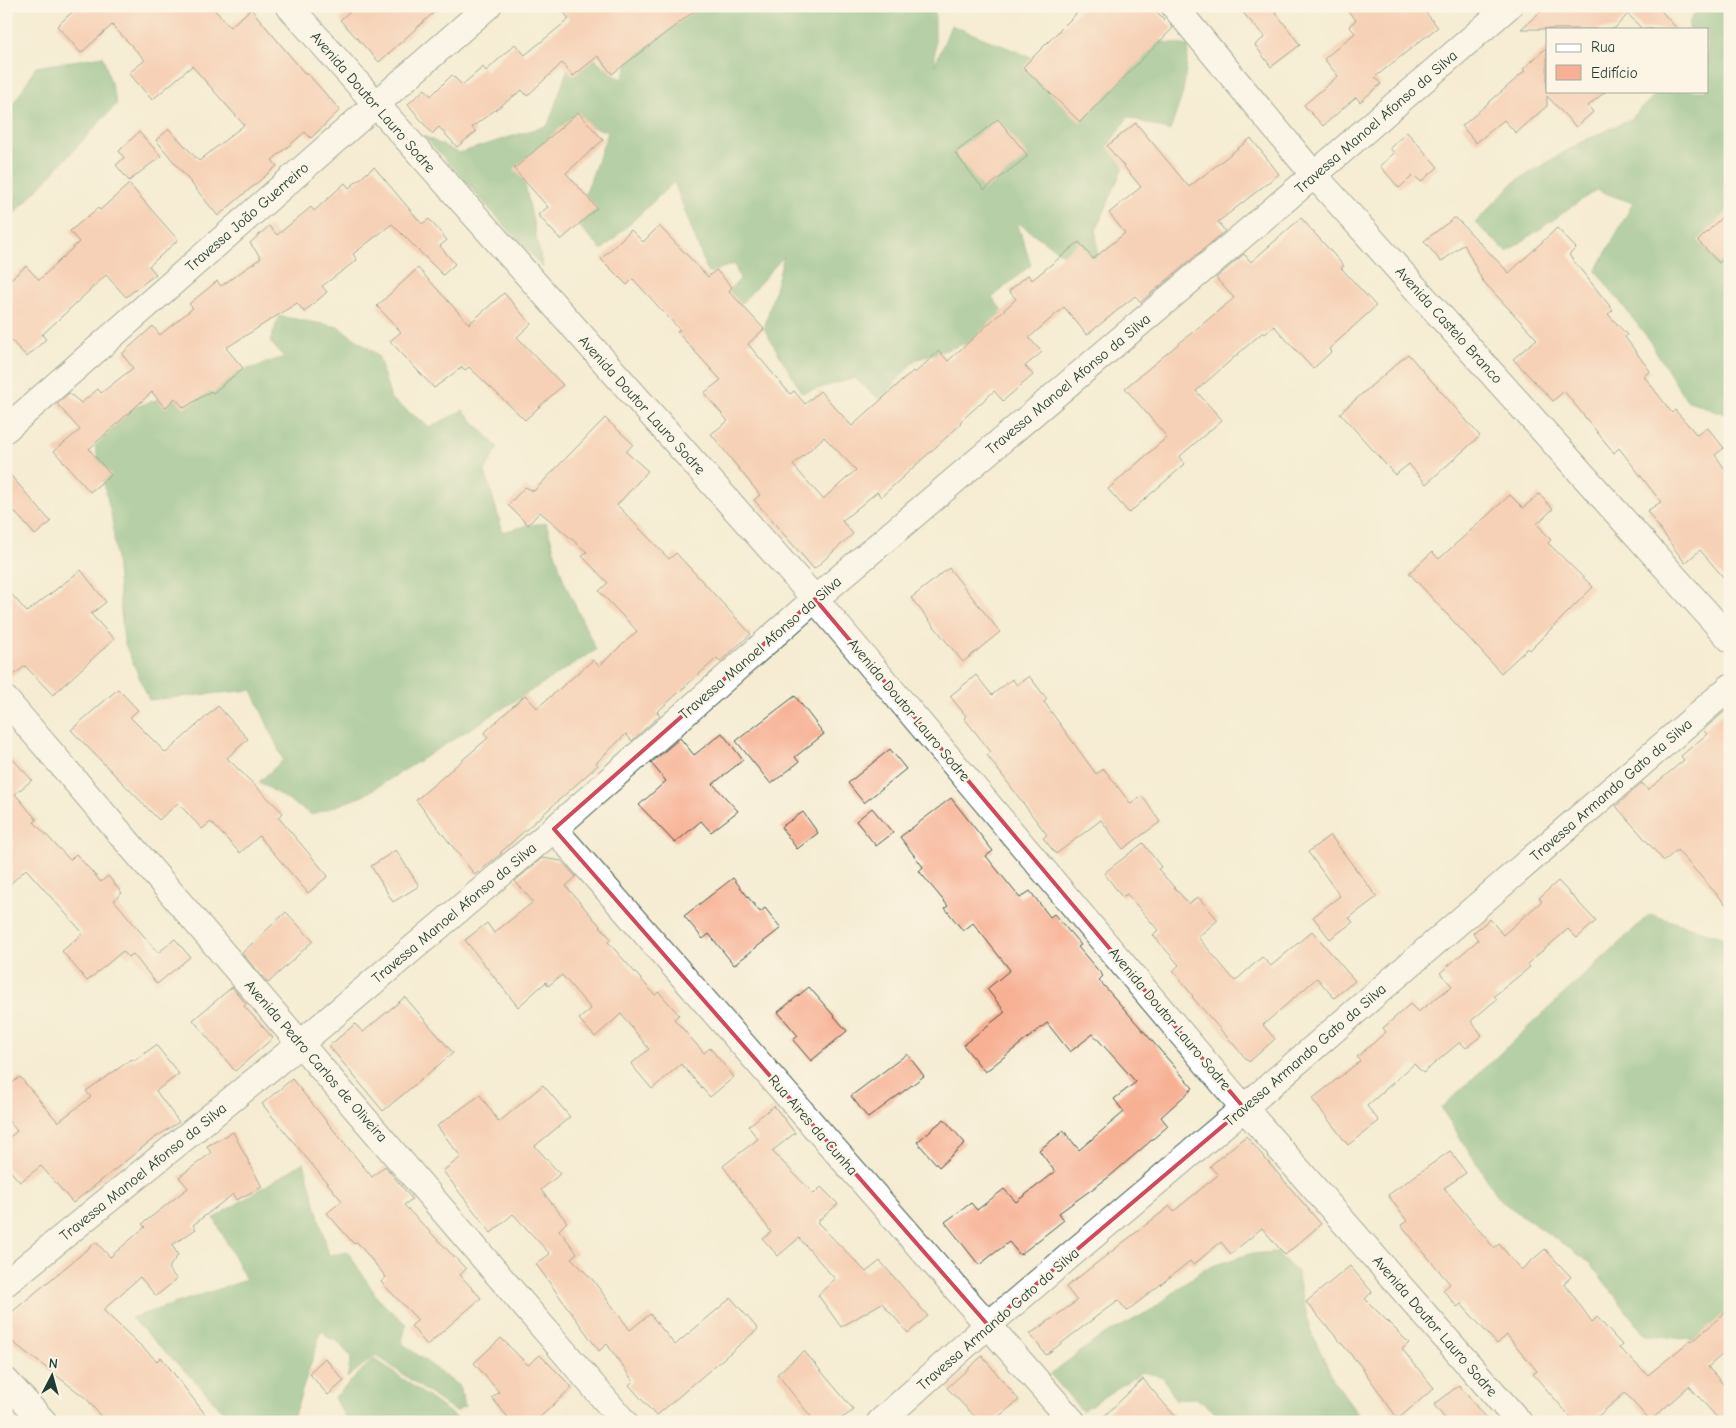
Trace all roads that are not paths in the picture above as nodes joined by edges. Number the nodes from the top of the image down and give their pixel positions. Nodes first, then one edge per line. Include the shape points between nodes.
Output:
1 (289, 6) edge
2 (488, 6) edge
3 (1174, 6) edge
4 (1508, 6) edge
5 (375, 104) junction
6 (1314, 175) junction
7 (6, 429) edge
8 (815, 599) junction
9 (1730, 639) edge
10 (1730, 687) edge
11 (6, 700) edge
12 (554, 829) junction
13 (301, 1043) junction
14 (1244, 1108) junction
15 (6, 1283) edge
16 (988, 1325) junction
17 (6, 1381) edge
18 (44, 1422) edge
19 (624, 1422) edge
20 (880, 1422) edge
21 (1073, 1422) edge
22 (1519, 1422) edge

1 - 5 street, Avenida Doutor Lauro Sodre
2 - 5 street, Travessa João Guerreiro
3 - 6 street, Avenida Castelo Branco
4 - 6 street, Travessa Manoel Afonso da Silva
5 - 7 street, Travessa João Guerreiro
5 - 8 street, Avenida Doutor Lauro Sodre
6 - 8 street, Travessa Manoel Afonso da Silva
6 - 9 street, Avenida Castelo Branco
8 - 12 street, Travessa Manoel Afonso da Silva
8 - 14 street, Avenida Doutor Lauro Sodre
10 - 14 street, Travessa Armando Gato da Silva
11 - 13 street, Avenida Pedro Carlos de Oliveira
12 - 13 street, Travessa Manoel Afonso da Silva
12 - 16 street, Rua Aires da Cunha
13 - 15 street, Travessa Manoel Afonso da Silva
13 - 19 street, Avenida Pedro Carlos de Oliveira
14 - 16 street, Travessa Armando Gato da Silva
14 - 22 street, Avenida Doutor Lauro Sodre
16 - 20 street, Travessa Armando Gato da Silva
16 - 21 street, Rua Aires da Cunha
17 - 18 street

